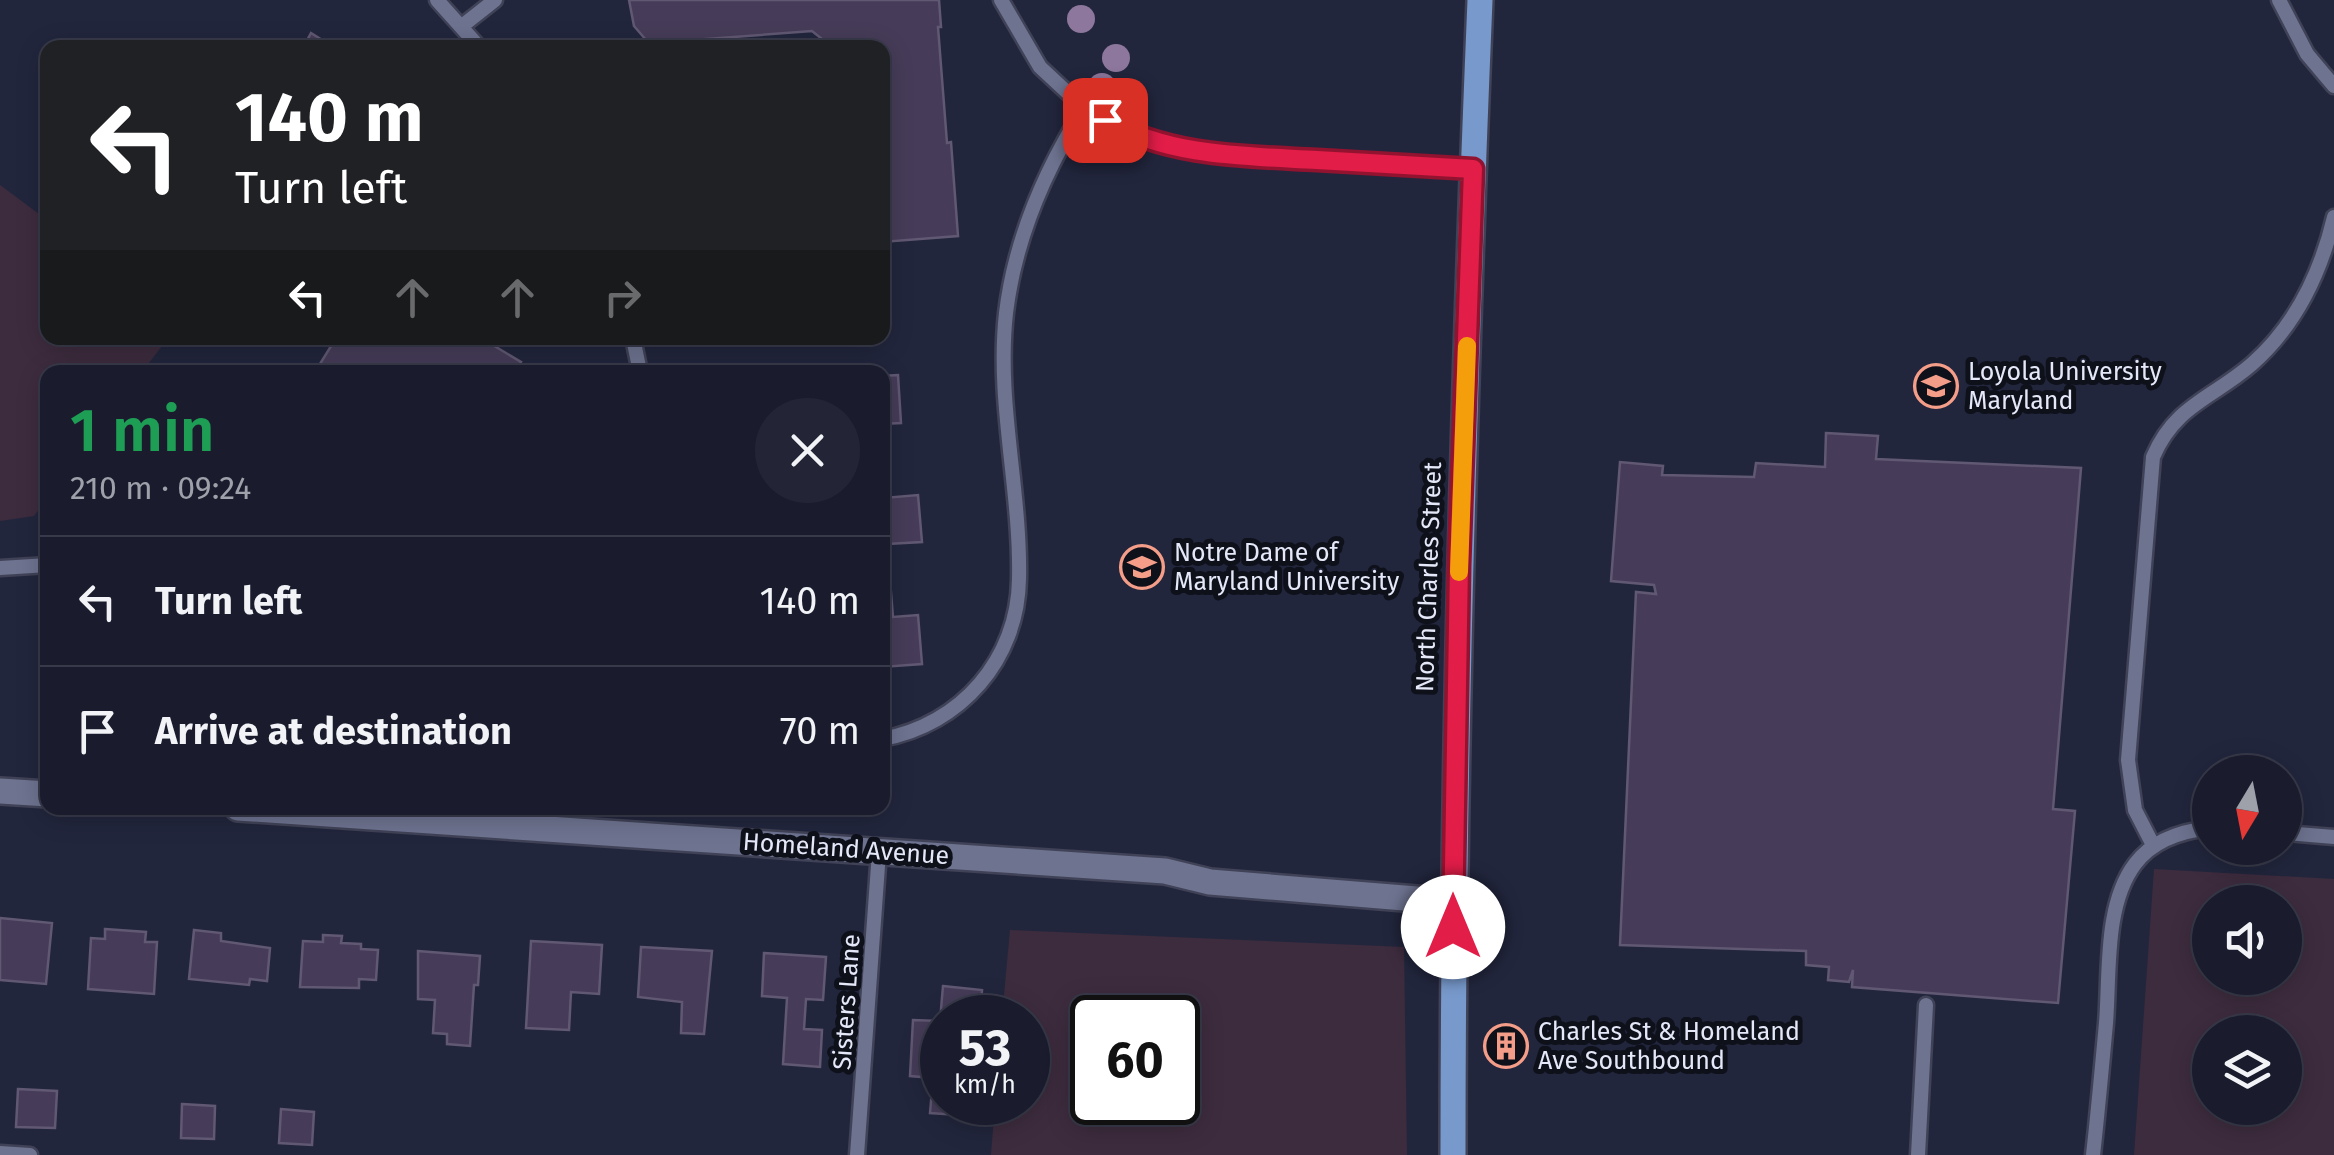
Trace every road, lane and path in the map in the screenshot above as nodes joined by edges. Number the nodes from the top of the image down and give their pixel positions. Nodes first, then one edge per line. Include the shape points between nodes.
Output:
1 (436, 0) edge
2 (494, 0) edge
3 (1001, 0) edge
4 (1480, 0) edge
5 (2279, 0) edge
6 (462, 26) junction
7 (473, 40) edge
8 (2334, 86) edge
9 (1084, 108) junction
10 (1473, 169) junction
11 (2334, 217) edge
12 (40, 565) edge
13 (0, 568) edge
14 (890, 737) edge
15 (0, 791) edge
16 (40, 794) edge
17 (340, 815) edge
18 (2192, 832) edge
19 (2302, 834) edge
20 (2334, 836) edge
21 (2153, 845) junction
22 (879, 852) junction
23 (1453, 902) junction
24 (1926, 1004) dead end
25 (0, 1153) edge
26 (30, 1155) edge
27 (857, 1155) edge
28 (1453, 1155) edge
29 (1918, 1155) edge
30 (2092, 1155) edge

1 - 6 lane
2 - 6 lane
3 - 9 lane via 1040,67
4 - 10 main road, North Charles Street
5 - 8 lane via 2307,54
6 - 7 lane
9 - 10 lane via 1126,132 1210,153
9 - 14 lane via 1035,201 1006,313 1019,580 1008,633 974,692 924,726
10 - 23 main road, North Charles Street
11 - 21 lane via 2314,281 2294,314 2252,364 2175,420 2152,458 2128,760 2135,810
12 - 13 lane
15 - 16 street
17 - 22 street, Homeland Avenue
18 - 21 lane
19 - 20 lane
21 - 30 lane via 2124,882 2117,905
22 - 23 street, Homeland Avenue via 1165,871 1210,882
22 - 27 lane, Sisters Lane
23 - 28 main road, North Charles Street
24 - 29 lane
25 - 26 lane

